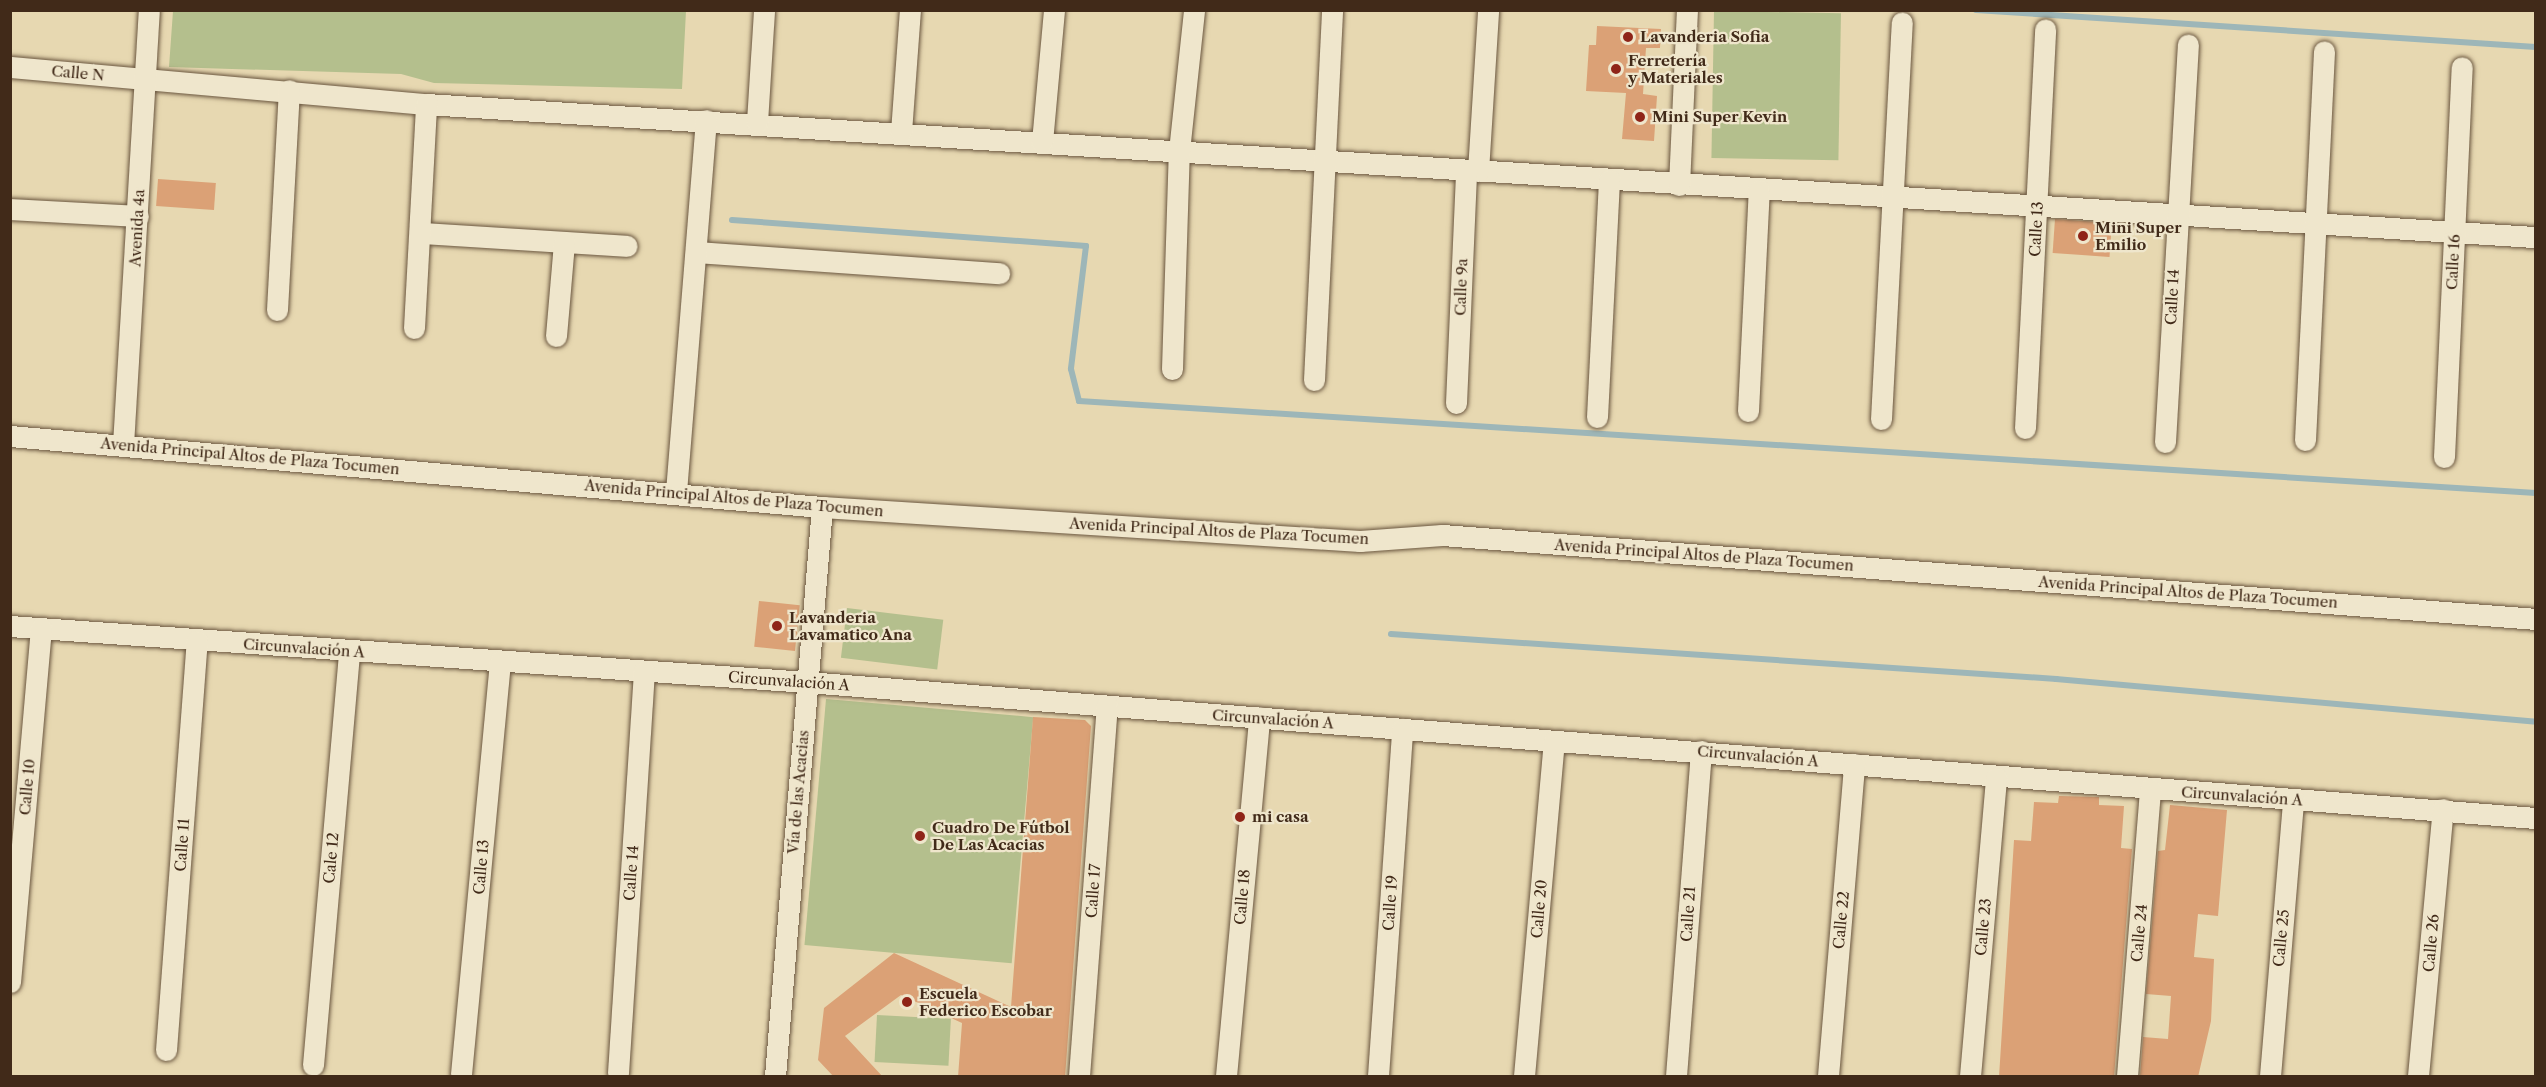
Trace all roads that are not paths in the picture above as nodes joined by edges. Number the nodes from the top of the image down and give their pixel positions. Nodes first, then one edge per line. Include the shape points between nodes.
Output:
1 (148, 10) edge
2 (764, 10) edge
3 (910, 10) edge
4 (1054, 10) edge
5 (1194, 10) edge
6 (1332, 10) edge
7 (1488, 10) edge
8 (1687, 10) edge
9 (1902, 23) dead end
10 (2045, 30) dead end
11 (2188, 45) dead end
12 (2324, 51) dead end
13 (10, 67) edge
14 (2462, 67) dead end
15 (145, 80) junction
16 (288, 90) junction
17 (426, 104) junction
18 (706, 120) junction
19 (758, 122) junction
20 (901, 132) junction
21 (1042, 142) junction
22 (1179, 151) junction
23 (1324, 161) junction
24 (1472, 171) junction
25 (1609, 180) junction
26 (1679, 185) junction
27 (1759, 190) junction
28 (1890, 198) junction
29 (2037, 207) junction
30 (10, 209) edge
31 (2176, 214) junction
32 (138, 216) junction
33 (2314, 224) junction
34 (2454, 232) junction
35 (421, 233) junction
36 (2535, 237) edge
37 (564, 242) junction
38 (627, 246) dead end
39 (696, 252) junction
40 (999, 273) dead end
41 (277, 310) dead end
42 (414, 328) dead end
43 (556, 336) dead end
44 (1172, 369) dead end
45 (1314, 380) dead end
46 (1456, 403) dead end
47 (1748, 411) dead end
48 (1597, 417) dead end
49 (1881, 419) dead end
50 (2025, 428) dead end
51 (10, 436) edge
52 (2305, 440) dead end
53 (2165, 442) dead end
54 (123, 445) junction
55 (2444, 457) dead end
56 (676, 492) junction
57 (822, 507) junction
58 (2535, 619) edge
59 (10, 626) edge
60 (41, 628) junction
61 (197, 641) junction
62 (349, 651) junction
63 (500, 661) junction
64 (644, 672) junction
65 (807, 682) junction
66 (1107, 706) junction
67 (1258, 718) junction
68 (1402, 729) junction
69 (1554, 741) junction
70 (1701, 751) junction
71 (1854, 764) junction
72 (1996, 778) junction
73 (2150, 789) junction
74 (2293, 800) junction
75 (2443, 809) junction
76 (2535, 818) edge
77 (10, 982) edge
78 (166, 1050) dead end
79 (313, 1065) dead end
80 (618, 1073) dead end
81 (461, 1074) dead end
82 (775, 1077) edge
83 (1079, 1077) edge
84 (1226, 1077) edge
85 (1378, 1077) edge
86 (1524, 1077) edge
87 (1676, 1077) edge
88 (1828, 1077) edge
89 (1970, 1077) edge
90 (2127, 1077) edge
91 (2270, 1077) edge
92 (2418, 1077) edge

1 - 15 street, Avenida 4a
2 - 19 street
3 - 20 street
4 - 21 street
5 - 22 street
6 - 23 street
7 - 24 street, Calle 9a
8 - 26 street
9 - 28 street
10 - 29 street, Calle 13
11 - 31 street, Calle 14
12 - 33 street
13 - 15 street, Calle N
14 - 34 street, Calle 16
15 - 16 street, Calle N
15 - 32 street, Avenida 4a
16 - 17 street, Calle N
16 - 41 street
17 - 18 street, Calle N
17 - 35 street
18 - 19 street, Calle N
18 - 39 street
19 - 20 street, Calle N
20 - 21 street, Calle N
21 - 22 street, Calle N
22 - 23 street, Calle N
22 - 44 street
23 - 24 street, Calle N
23 - 45 street
24 - 25 street, Calle N
24 - 46 street, Calle 9a
25 - 26 street, Calle N
25 - 48 street
26 - 27 street, Calle N
27 - 28 street, Calle N
27 - 47 street
28 - 29 street, Calle N
28 - 49 street
29 - 31 street, Calle N
29 - 50 street, Calle 13
30 - 32 street
31 - 33 street, Calle N
31 - 53 street, Calle 14
32 - 54 street, Avenida 4a
33 - 34 street, Calle N
33 - 52 street
34 - 36 street, Calle N
34 - 55 street, Calle 16
35 - 37 street
35 - 42 street
37 - 38 street
37 - 43 street
39 - 40 street
39 - 56 street
51 - 54 street, Avenida Principal Altos de Plaza Tocumen
54 - 56 street, Avenida Principal Altos de Plaza Tocumen
56 - 57 street, Avenida Principal Altos de Plaza Tocumen
57 - 58 street, Avenida Principal Altos de Plaza Tocumen via 1360,541 1442,535
57 - 65 street, Vía de las Acacias
59 - 60 street, Circunvalación A
60 - 61 street, Circunvalación A
60 - 77 street, Calle 10
61 - 62 street, Circunvalación A
61 - 78 street, Calle 11
62 - 63 street, Circunvalación A
62 - 79 street, Cale 12
63 - 64 street, Circunvalación A
63 - 81 street, Calle 13
64 - 65 street, Circunvalación A
64 - 80 street, Calle 14
65 - 66 street, Circunvalación A
65 - 82 street, Vía de las Acacias
66 - 67 street, Circunvalación A
66 - 83 street, Calle 17
67 - 68 street, Circunvalación A
67 - 84 street, Calle 18
68 - 69 street, Circunvalación A
68 - 85 street, Calle 19
69 - 70 street, Circunvalación A
69 - 86 street, Calle 20
70 - 71 street, Circunvalación A
70 - 87 street, Calle 21
71 - 72 street, Circunvalación A
71 - 88 street, Calle 22
72 - 73 street, Circunvalación A
72 - 89 street, Calle 23
73 - 74 street, Circunvalación A
73 - 90 street, Calle 24
74 - 75 street, Circunvalación A
74 - 91 street, Calle 25
75 - 76 street, Circunvalación A
75 - 92 street, Calle 26

